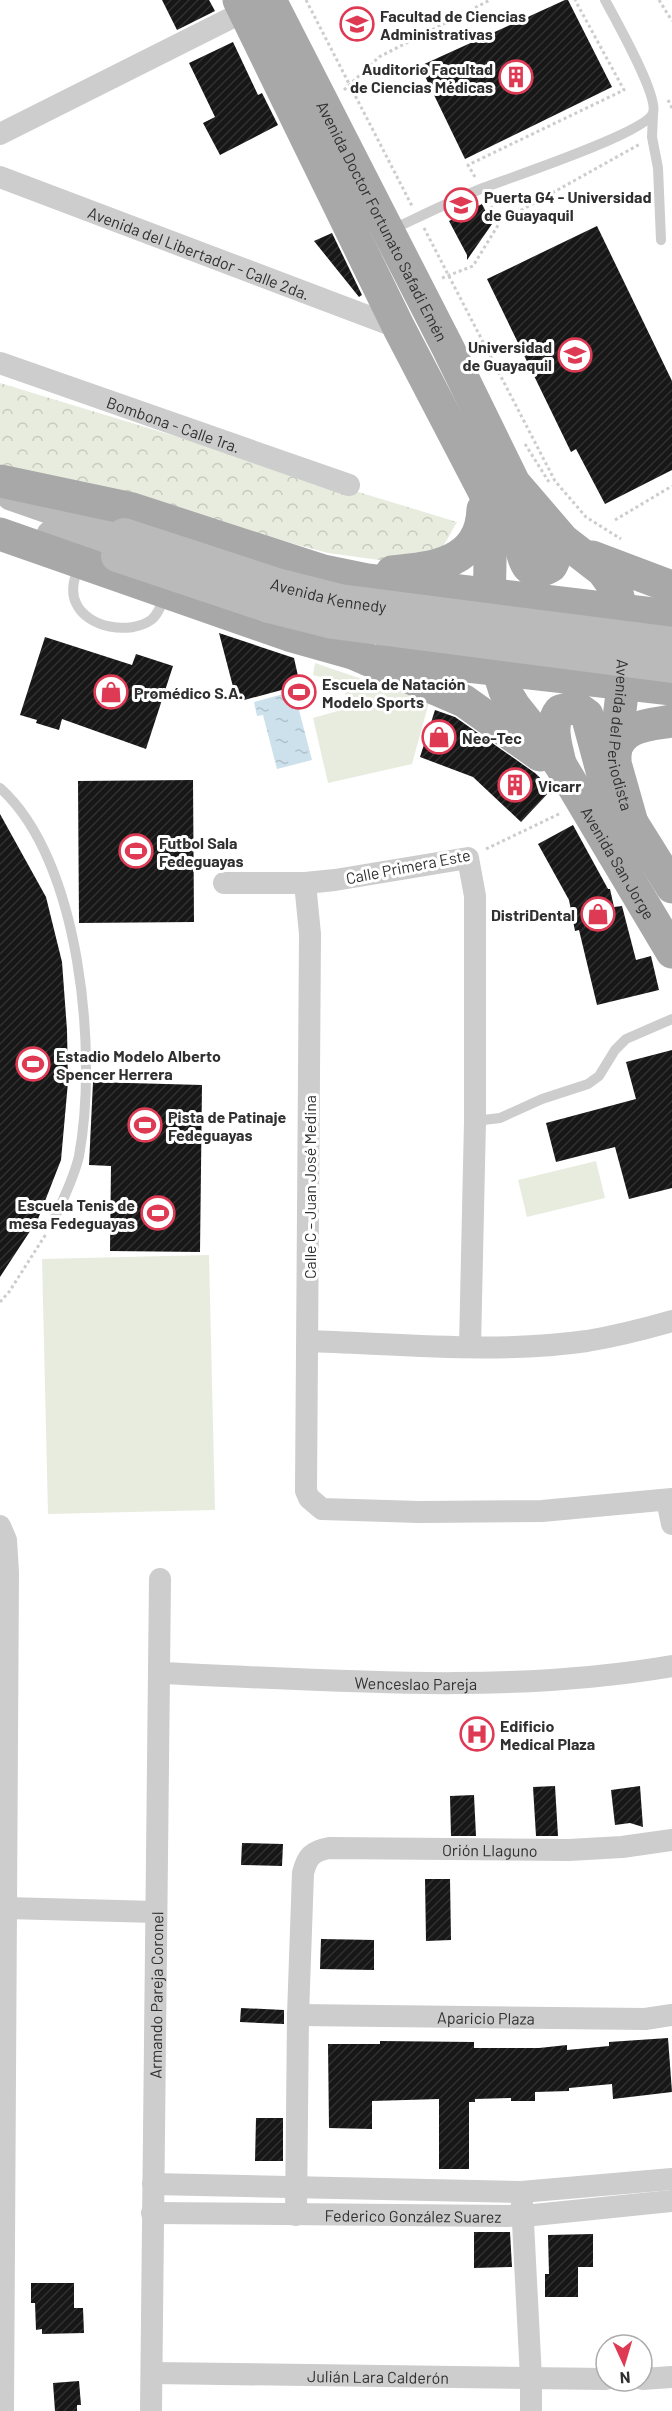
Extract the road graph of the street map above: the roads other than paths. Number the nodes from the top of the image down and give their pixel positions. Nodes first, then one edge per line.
1 (605, 0) edge
2 (251, 4) edge
3 (339, 108) dead end
4 (653, 114) junction
5 (0, 134) edge
6 (352, 159) junction
7 (0, 177) edge
8 (389, 231) junction
9 (661, 240) dead end
10 (399, 328) junction
11 (0, 363) edge
12 (0, 481) edge
13 (349, 485) dead end
14 (493, 486) junction
15 (0, 491) edge
16 (0, 520) edge
17 (0, 534) edge
18 (121, 545) junction
19 (578, 551) junction
20 (78, 562) junction
21 (323, 571) junction
22 (404, 586) junction
23 (672, 587) edge
24 (166, 592) junction
25 (490, 596) junction
26 (623, 610) junction
27 (672, 616) edge
28 (672, 636) edge
29 (672, 643) edge
30 (353, 653) junction
31 (393, 658) junction
32 (672, 667) edge
33 (498, 669) junction
34 (672, 675) edge
35 (623, 685) junction
36 (672, 689) edge
37 (672, 721) edge
38 (615, 752) junction
39 (563, 769) junction
40 (0, 788) edge
41 (632, 823) junction
42 (224, 883) dead end
43 (305, 883) junction
44 (672, 887) edge
45 (672, 952) edge
46 (672, 1019) edge
47 (475, 1121) junction
48 (52, 1224) road end
49 (672, 1321) edge
50 (308, 1341) junction
51 (470, 1346) junction
52 (669, 1499) edge
53 (672, 1524) edge
54 (0, 1526) edge
55 (4, 1572) edge
56 (160, 1579) dead end
57 (672, 1666) edge
58 (4, 1667) edge
59 (160, 1673) junction
60 (4, 1762) edge
61 (672, 1840) edge
62 (156, 1912) junction
63 (4, 1914) edge
64 (3, 1969) edge
65 (298, 2015) junction
66 (672, 2015) edge
67 (2, 2085) edge
68 (2, 2159) edge
69 (672, 2179) edge
70 (153, 2184) junction
71 (296, 2186) junction
72 (521, 2192) junction
73 (672, 2201) edge
74 (152, 2213) junction
75 (296, 2215) junction
76 (524, 2216) junction
77 (2, 2251) edge
78 (152, 2373) junction
79 (672, 2377) edge
80 (531, 2378) junction
81 (654, 2378) edge
82 (594, 2379) edge
83 (3, 2411) edge
84 (151, 2411) edge
85 (531, 2411) edge

1 - 4 lane
2 - 5 street
2 - 6 main road, Avenida Doctor Fortunato Safadi Emén
2 - 10 main road, Avenida Doctor Fortunato Safadi Emén
3 - 6 lane
4 - 8 lane
4 - 9 lane
6 - 8 main road, Avenida Doctor Fortunato Safadi Emén
7 - 10 street, Avenida del Libertador - Calle 2da.
8 - 14 main road, Avenida Doctor Fortunato Safadi Emén
10 - 14 main road, Avenida Doctor Fortunato Safadi Emén
11 - 13 street, Bombona - Calle 1ra.
12 - 21 main road
14 - 19 main road, Avenida Doctor Fortunato Safadi Emén
14 - 21 main road
14 - 25 main road, Avenida Doctor Fortunato Safadi Emén
15 - 18 main road, Avenida Kennedy
16 - 18 main road, Avenida Kennedy
17 - 20 main road
18 - 29 main road, Avenida Kennedy, bridge
18 - 32 main road, Avenida Kennedy, bridge
19 - 23 main road
19 - 26 main road, Avenida Doctor Fortunato Safadi Emén
20 - 24 main road
20 - 24 lane
21 - 22 main road
22 - 25 main road
22 - 31 main road
24 - 30 main road
25 - 26 main road
25 - 33 main road
26 - 27 main road
26 - 35 main road, Avenida del Periodista
28 - 34 main road
30 - 31 main road
30 - 39 main road
31 - 33 main road
33 - 35 main road
33 - 39 main road
35 - 36 main road
35 - 38 main road, Avenida del Periodista
37 - 38 main road
38 - 41 main road, Avenida del Periodista
39 - 41 main road, Avenida San Jorge
39 - 45 main road, Avenida San Jorge
40 - 48 lane
41 - 44 main road, Avenida San Jorge
42 - 43 street, Calle Primera Este
43 - 47 street, Calle Primera Este
43 - 50 street, Calle C - Juan José Medina
46 - 47 lane
47 - 51 street
49 - 51 street
50 - 51 street
50 - 52 street, Calle C - Juan José Medina
52 - 53 street
54 - 55 street
55 - 58 street
56 - 59 street, Armando Pareja Coronel
57 - 59 street, Wenceslao Pareja
58 - 60 street
59 - 62 street, Armando Pareja Coronel
60 - 63 street
61 - 65 street, Orión Llaguno
62 - 63 street
62 - 70 street, Armando Pareja Coronel
63 - 64 street
64 - 67 street
65 - 66 street, Aparicio Plaza
65 - 71 street
67 - 68 street
68 - 77 street
69 - 72 street, Federico González Suarez
70 - 71 street, Federico González Suarez
70 - 74 street, Armando Pareja Coronel
71 - 72 street, Federico González Suarez
71 - 75 street
72 - 76 street
73 - 76 street, Federico González Suarez
74 - 75 street, Federico González Suarez
74 - 78 street, Armando Pareja Coronel
75 - 76 street, Federico González Suarez
76 - 80 street
77 - 83 street
78 - 80 street, Julián Lara Calderón
78 - 84 street, Armando Pareja Coronel
79 - 81 street
80 - 82 street, Julián Lara Calderón
80 - 85 street

